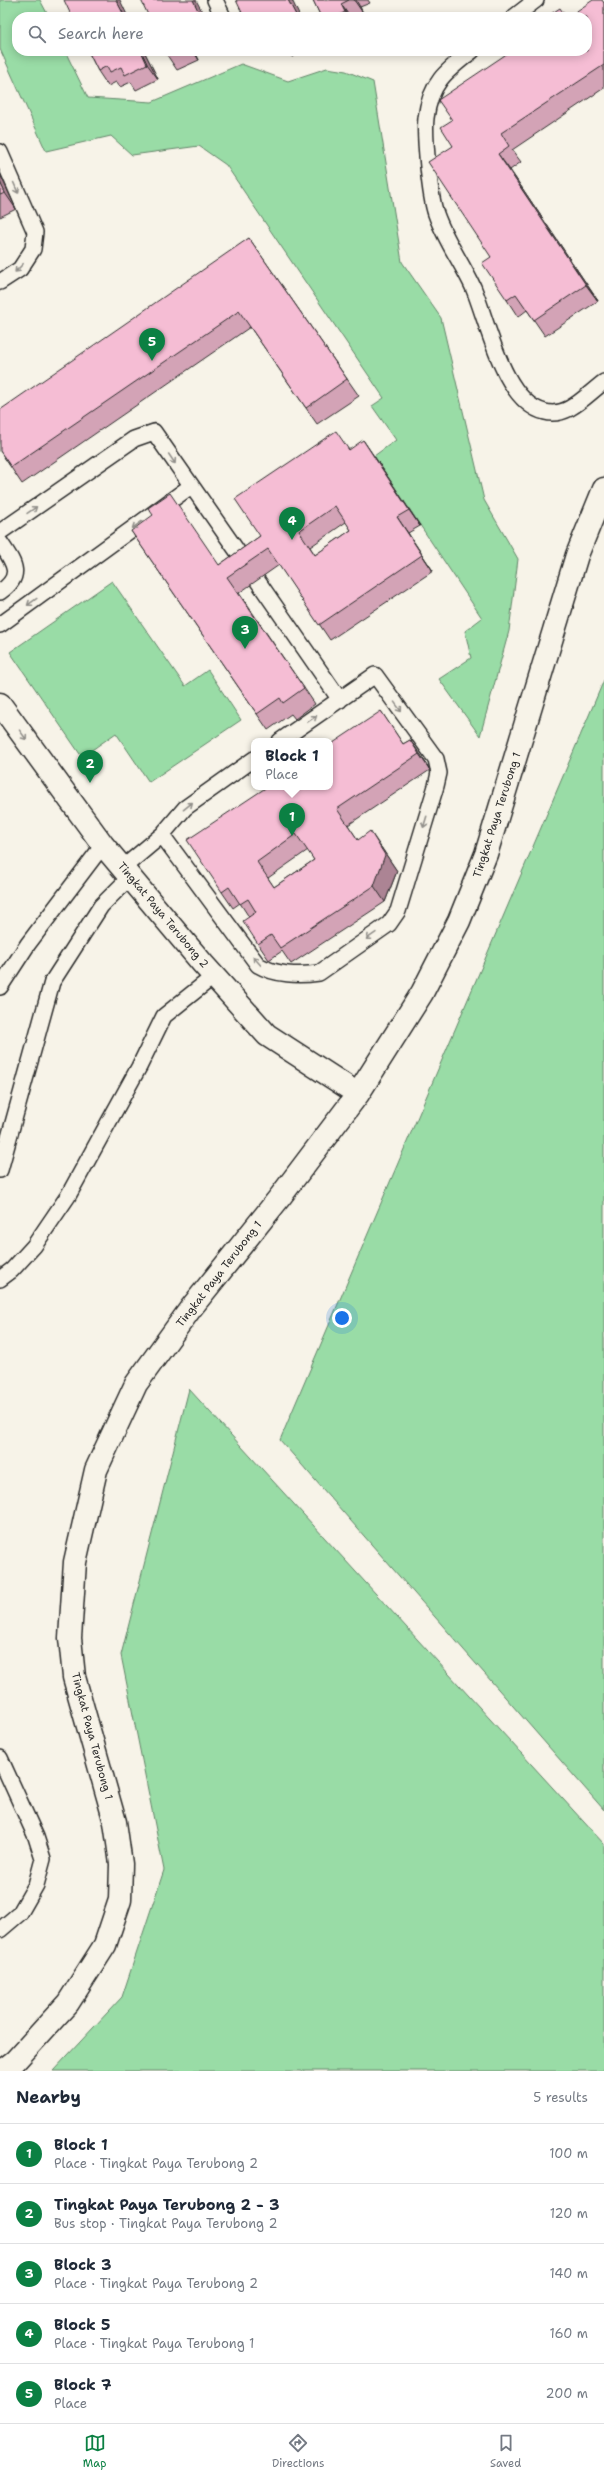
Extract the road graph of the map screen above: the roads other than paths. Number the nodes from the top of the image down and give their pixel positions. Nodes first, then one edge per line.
1 (216, 0) edge
2 (536, 0) edge
3 (221, 12) edge
4 (520, 12) edge
5 (466, 56) edge
6 (0, 152) edge
7 (0, 282) edge
8 (604, 382) edge
9 (191, 486) junction
10 (604, 489) edge
11 (0, 532) edge
12 (0, 542) edge
13 (0, 592) edge
14 (0, 625) edge
15 (340, 700) junction
16 (0, 704) edge
17 (284, 738) edge
18 (251, 761) edge
19 (162, 835) junction
20 (103, 845) junction
21 (127, 872) junction
22 (214, 976) junction
23 (0, 987) edge
24 (358, 1094) junction
25 (0, 1170) edge
26 (0, 1279) edge
27 (0, 1758) edge
28 (0, 1930) edge
29 (2, 2071) edge

1 - 3 lane
2 - 4 lane
5 - 8 lane
6 -> 7 lane
11 -> 9 lane
9 -> 14 lane
9 - 15 lane
10 - 24 street, Tingkat Paya Terubong 1
12 - 13 lane
17 -> 15 lane
15 -> 19 lane
16 -> 20 street, Tingkat Paya Terubong 2
19 -> 18 lane
19 - 21 lane
20 - 21 street, Tingkat Paya Terubong 2
20 - 23 lane
21 - 22 street, Tingkat Paya Terubong 2
21 - 25 lane
22 - 24 street, Tingkat Paya Terubong 2
22 - 26 lane
24 - 29 street, Tingkat Paya Terubong 1
27 - 28 lane

